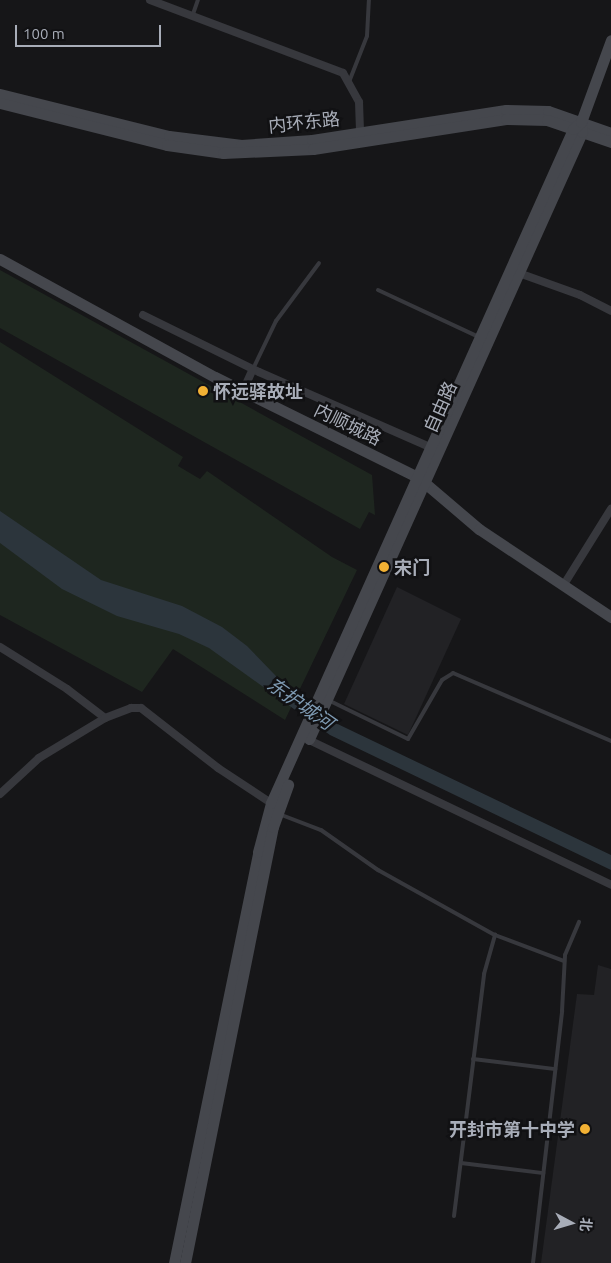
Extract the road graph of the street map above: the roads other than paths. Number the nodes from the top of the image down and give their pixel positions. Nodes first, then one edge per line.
1 (150, 0) edge
2 (198, 0) edge
3 (369, 0) edge
4 (192, 17) junction
5 (611, 40) edge
6 (349, 82) junction
7 (0, 94) edge
8 (0, 104) edge
9 (579, 127) junction
10 (360, 133) junction
11 (611, 133) edge
12 (611, 142) edge
13 (0, 259) edge
14 (319, 262) dead end
15 (515, 272) junction
16 (378, 290) dead end
17 (611, 311) edge
18 (143, 316) dead end
19 (481, 338) junction
20 (253, 369) junction
21 (243, 391) junction
22 (432, 448) junction
23 (422, 481) junction
24 (611, 509) edge
25 (563, 586) junction
26 (611, 616) edge
27 (0, 647) edge
28 (324, 703) junction
29 (105, 718) junction
30 (309, 734) junction
31 (611, 741) edge
32 (0, 794) edge
33 (271, 803) junction
34 (277, 814) junction
35 (611, 885) edge
36 (578, 922) dead end
37 (495, 935) junction
38 (564, 961) junction
39 (473, 1059) junction
40 (555, 1069) junction
41 (461, 1163) junction
42 (543, 1173) junction
43 (454, 1216) dead end
44 (174, 1263) edge
45 (185, 1263) edge
46 (533, 1263) edge

1 - 4 street
2 - 4 lane
3 - 6 lane
4 - 6 street
5 - 9 street, 自由路
6 - 10 street
7 - 10 street, 内环东路
8 - 9 street, 内环东路
9 - 10 street, 内环东路
9 - 11 street, 内环东路
9 - 12 street, 内环东路
9 - 15 street, 自由路
13 - 21 street, 内顺城路
14 - 20 lane
15 - 17 street
15 - 19 street, 自由路
15 - 23 street, 自由路
16 - 19 lane
18 - 20 street
19 - 22 street, 自由路
20 - 21 street
20 - 22 street
21 - 23 street, 内顺城路
22 - 23 street, 自由路
23 - 25 street, 内顺城路
23 - 28 street, 自由路
24 - 25 street
25 - 26 street, 内顺城路
27 - 29 street
28 - 30 street, 自由路
28 - 31 lane
29 - 32 street
29 - 33 street
30 - 33 street
30 - 34 street
30 - 35 street
33 - 44 street
34 - 37 lane
34 - 45 street
36 - 38 lane
37 - 38 lane
37 - 39 lane
38 - 40 lane
39 - 40 lane
39 - 41 lane
40 - 42 lane
41 - 42 lane
41 - 43 lane
42 - 46 lane

